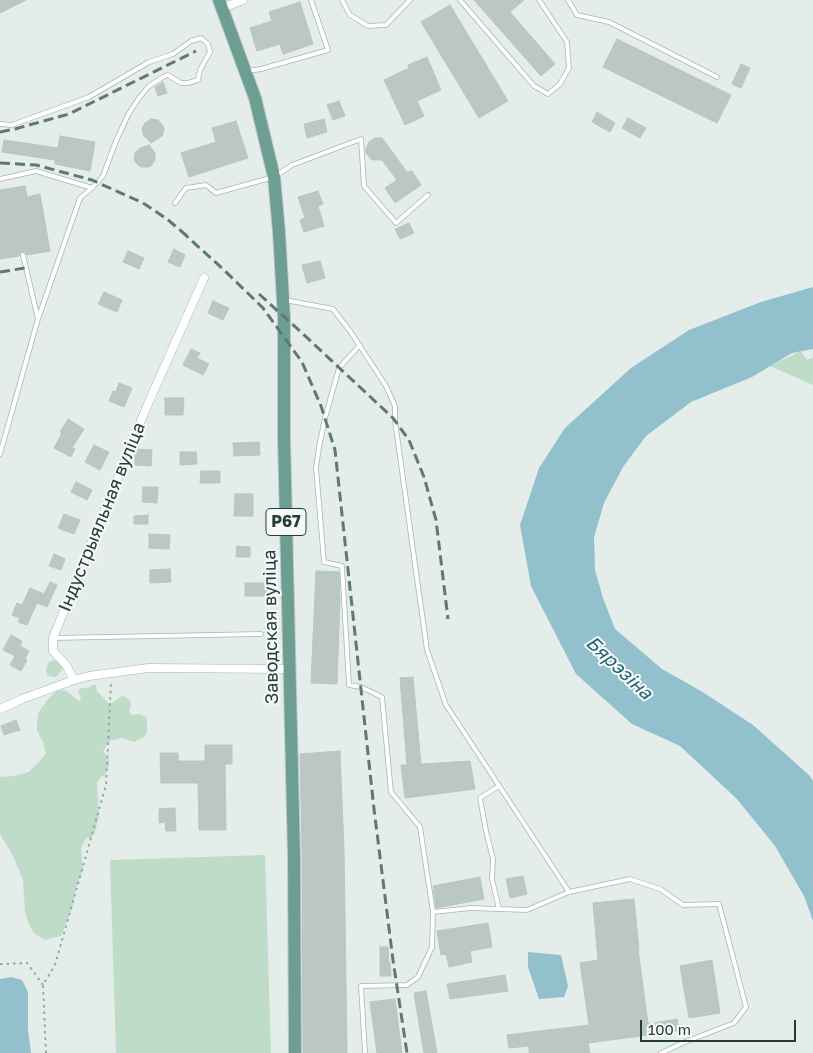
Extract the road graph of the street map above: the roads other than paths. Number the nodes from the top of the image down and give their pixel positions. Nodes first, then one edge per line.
1 (243, 0) edge
2 (312, 0) edge
3 (342, 0) edge
4 (410, 0) edge
5 (460, 0) edge
6 (539, 0) edge
7 (568, 0) edge
8 (220, 4) edge
9 (246, 72) junction
10 (717, 77) dead end
11 (0, 124) edge
12 (274, 177) junction
13 (0, 179) edge
14 (92, 188) junction
15 (428, 196) dead end
16 (175, 203) dead end
17 (23, 255) dead end
18 (204, 278) dead end
19 (283, 300) junction
20 (38, 319) junction
21 (360, 346) junction
22 (0, 454) edge
23 (261, 634) dead end
24 (53, 638) junction
25 (289, 669) junction
26 (74, 680) junction
27 (0, 709) edge
28 (499, 786) junction
29 (569, 892) junction
30 (499, 909) junction
31 (432, 912) junction
32 (295, 1053) edge
33 (365, 1053) edge
34 (661, 1053) edge

1 - 8 street
2 - 9 lane
3 - 4 lane
5 - 6 lane
7 - 10 lane
8 - 9 main road, Заводская вуліца / Р67
9 - 12 main road, Заводская вуліца / Р67
11 - 14 lane
12 - 15 lane
12 - 16 lane
12 - 19 main road, Заводская вуліца / Р67
13 - 14 lane
14 - 20 lane
17 - 20 lane
18 - 24 street, Індустрыяльная вуліца
19 - 21 lane
19 - 25 main road, Заводская вуліца / Р67
20 - 22 lane
21 - 28 lane
21 - 31 lane
23 - 24 lane
24 - 26 street
25 - 26 street
25 - 32 main road, Заводская вуліца / Р67
26 - 27 street
28 - 29 lane
28 - 30 lane
29 - 30 lane
29 - 34 lane
30 - 31 lane
31 - 33 lane

